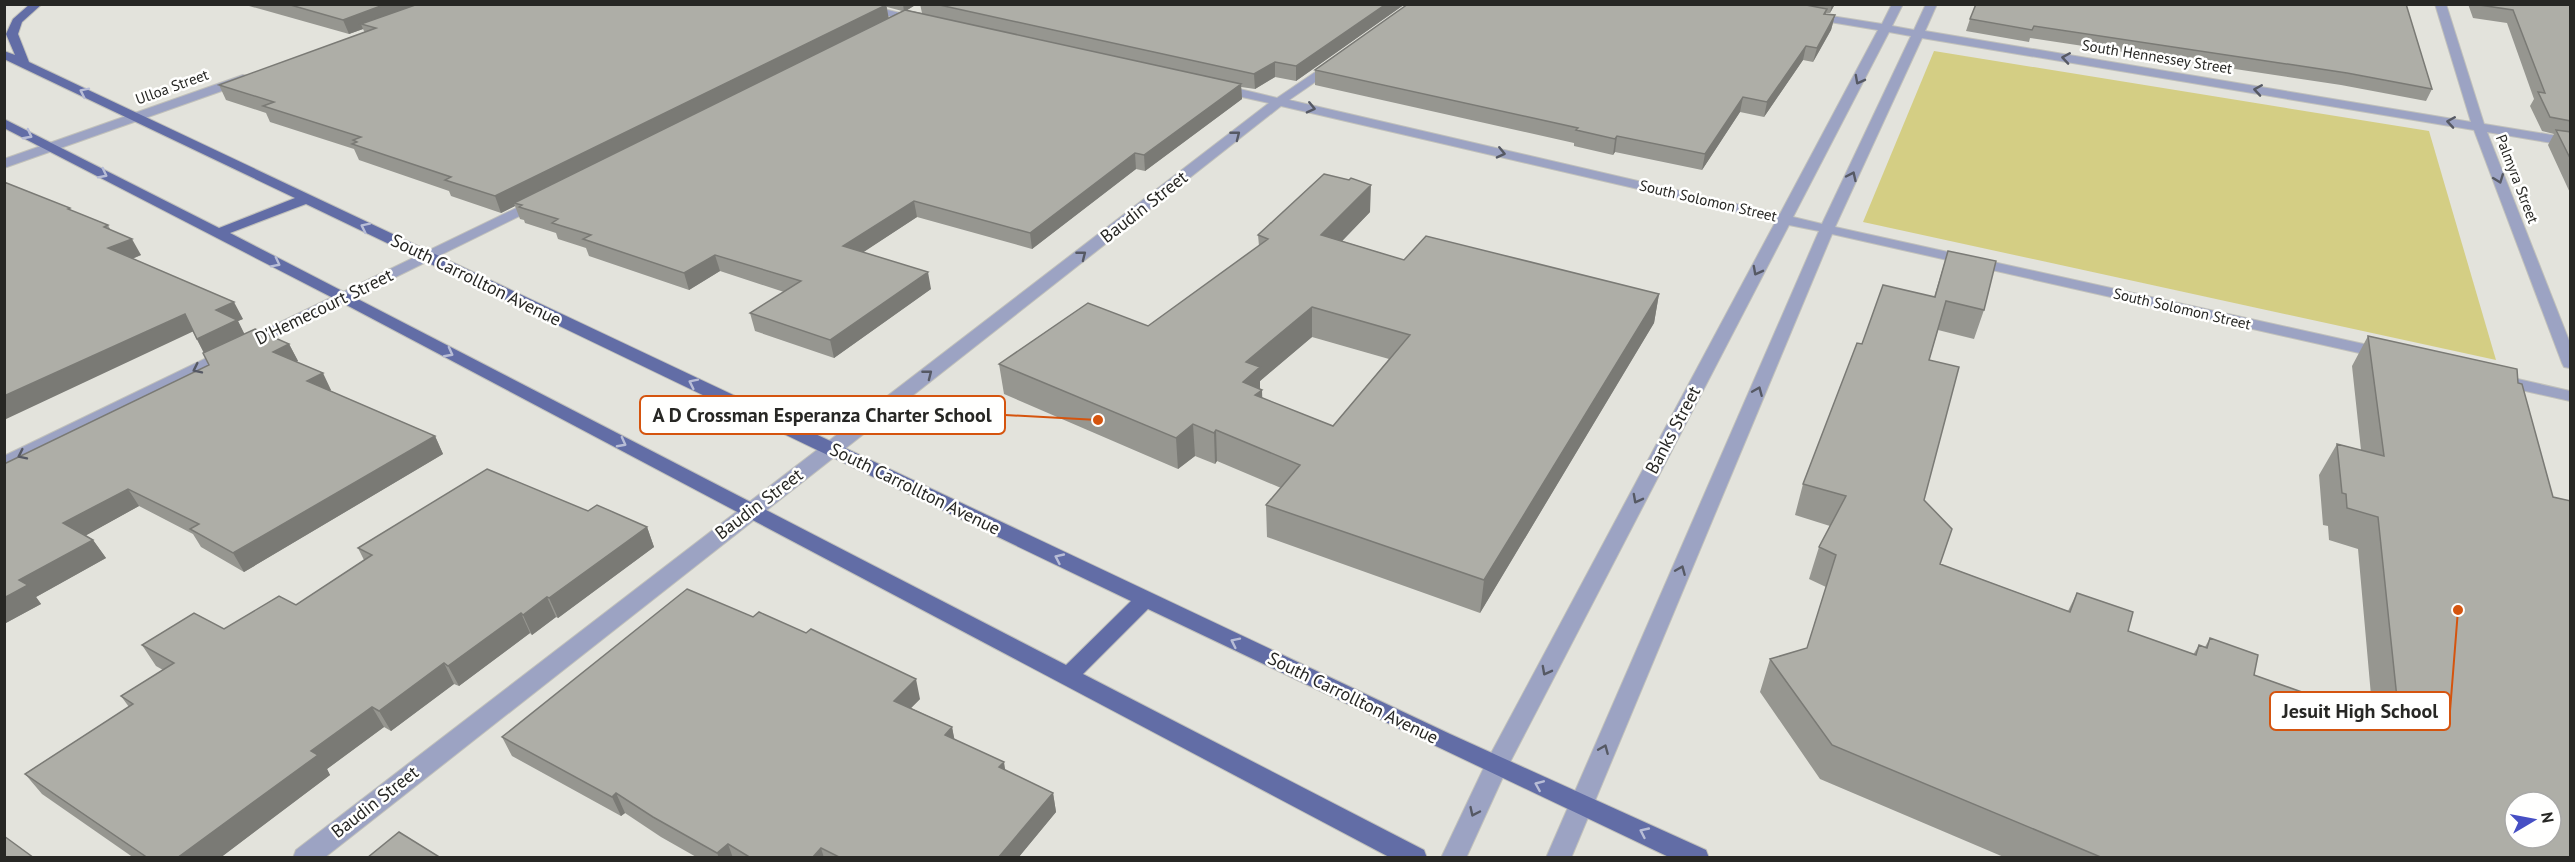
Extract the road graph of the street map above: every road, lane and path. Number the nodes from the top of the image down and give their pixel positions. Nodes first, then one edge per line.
1 (37, 4) edge
2 (846, 4) edge
3 (1898, 4) edge
4 (1932, 4) edge
5 (2440, 4) edge
6 (923, 9) dead end
7 (1795, 14) edge
8 (905, 18) junction
9 (929, 23) edge
10 (884, 28) edge
11 (1886, 28) junction
12 (1918, 34) junction
13 (4, 54) edge
14 (1344, 56) edge
15 (24, 63) junction
16 (256, 75) edge
17 (1210, 86) edge
18 (1280, 101) junction
19 (136, 117) junction
20 (4, 123) edge
21 (2479, 127) junction
22 (2571, 142) edge
23 (51, 147) junction
24 (4, 164) edge
25 (548, 197) edge
26 (306, 199) junction
27 (1785, 219) junction
28 (1827, 229) junction
29 (218, 233) junction
30 (428, 257) junction
31 (344, 297) junction
32 (2405, 359) edge
33 (2571, 363) edge
34 (2487, 377) edge
35 (2571, 396) edge
36 (832, 449) junction
37 (4, 464) edge
38 (749, 510) junction
39 (1146, 599) junction
40 (1068, 676) junction
41 (1496, 766) junction
42 (1582, 803) junction
43 (305, 858) edge
44 (1416, 858) edge
45 (1453, 858) edge
46 (1558, 858) edge
47 (1697, 858) edge

1 - 15 main road
2 - 8 street
3 - 11 street, Banks Street
4 - 12 street
5 - 21 street, Palmyra Street
6 - 8 street
7 - 11 street, South Hennessey Street
8 - 9 street
8 - 10 street
11 - 12 street, South Hennessey Street
11 -> 27 street, Banks Street
21 -> 12 street, South Hennessey Street
28 -> 12 street
13 - 15 main road, South Carrollton Avenue
14 - 18 street, Baudin Street
19 -> 15 main road, South Carrollton Avenue
16 - 19 street, Ulloa Street
17 - 18 street, South Solomon Street
18 -> 27 street, South Solomon Street
36 -> 18 street, Baudin Street
19 - 23 street, Ulloa Street
19 - 26 main road, South Carrollton Avenue
20 -> 23 main road
21 - 22 street, South Hennessey Street
21 -> 33 street, Palmyra Street
23 - 24 street, Ulloa Street
23 -> 29 main road
25 - 30 street, D'Hemecourt Street
26 - 29 main road
30 -> 26 main road, South Carrollton Avenue
27 - 28 street, South Solomon Street
27 -> 41 street, Banks Street
28 - 32 street, South Solomon Street
42 -> 28 street
29 -> 31 main road
30 - 31 street, D'Hemecourt Street
36 -> 30 main road, South Carrollton Avenue
31 -> 37 street, D'Hemecourt Street
31 -> 38 main road
34 - 35 street
36 - 38 street, Baudin Street
39 -> 36 main road, South Carrollton Avenue
38 - 40 main road
38 - 43 street, Baudin Street
39 - 40 main road
41 -> 39 main road, South Carrollton Avenue
40 - 44 main road
42 -> 41 main road, South Carrollton Avenue
41 -> 45 street, Banks Street
42 - 46 street
47 -> 42 main road, South Carrollton Avenue

